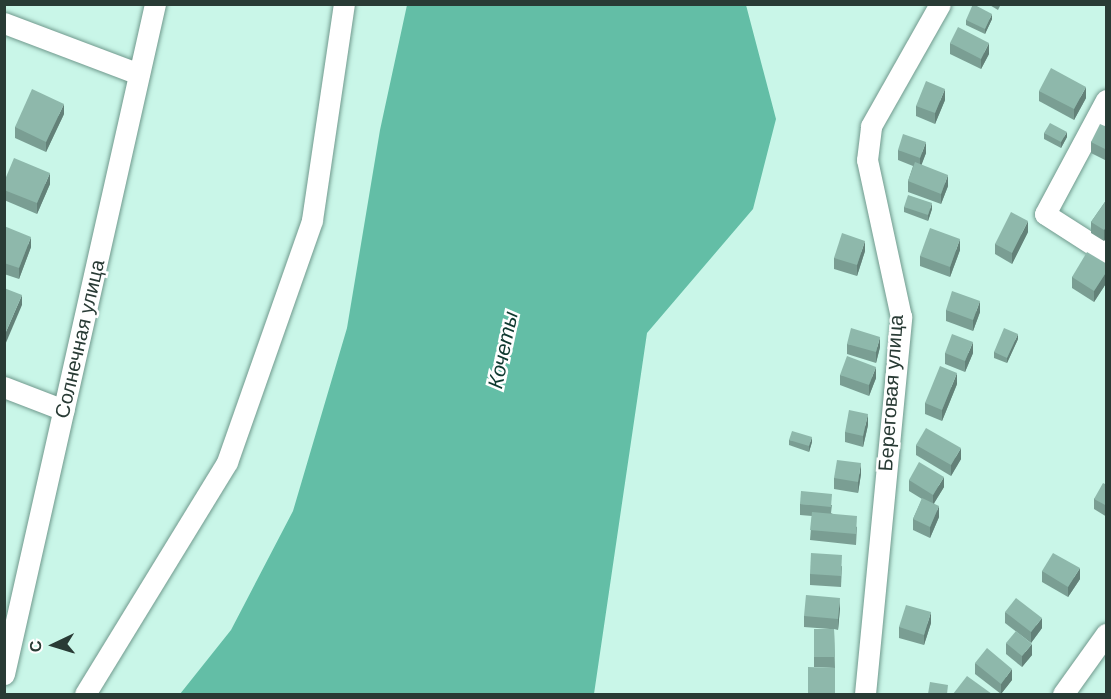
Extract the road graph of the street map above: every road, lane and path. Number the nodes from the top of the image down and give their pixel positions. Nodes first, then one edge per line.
1 (344, 4) edge
2 (940, 4) edge
3 (159, 8) edge
4 (4, 23) edge
5 (139, 74) junction
6 (1107, 100) edge
7 (1107, 253) edge
8 (4, 387) edge
9 (64, 410) junction
10 (1107, 634) edge
11 (4, 674) edge
12 (85, 694) edge
13 (865, 694) edge
14 (1063, 694) edge

1 - 12 street
2 - 13 street, Береговая улица
3 - 5 street, Солнечная улица
4 - 5 street
5 - 9 street, Солнечная улица
6 - 7 street
8 - 9 street
9 - 11 street, Солнечная улица
10 - 14 street

